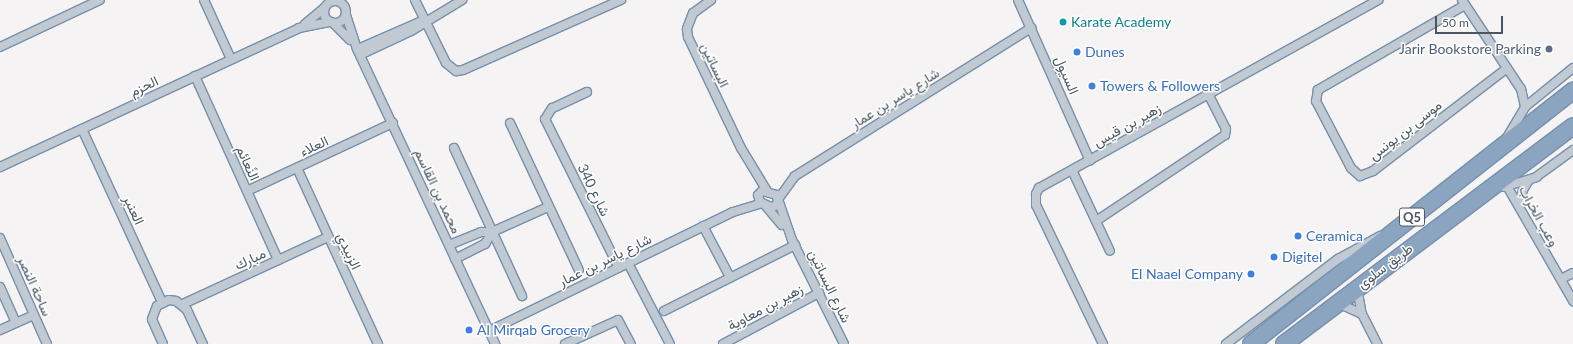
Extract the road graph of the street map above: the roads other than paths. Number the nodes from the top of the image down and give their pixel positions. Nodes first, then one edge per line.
1 (204, 0) edge
2 (415, 0) edge
3 (462, 0) edge
4 (621, 0) edge
5 (711, 0) edge
6 (1018, 0) edge
7 (1378, 0) edge
8 (94, 1) edge
9 (341, 2) edge
10 (1464, 3) edge
11 (326, 4) edge
12 (346, 15) junction
13 (424, 21) junction
14 (332, 22) junction
15 (299, 28) junction
16 (1031, 28) junction
17 (0, 47) edge
18 (358, 51) junction
19 (231, 59) junction
20 (1507, 68) junction
21 (1573, 68) edge
22 (195, 76) junction
23 (1521, 89) junction
24 (1573, 91) edge
25 (587, 92) dead end
26 (1209, 95) junction
27 (1538, 96) junction
28 (1524, 107) junction
29 (392, 123) junction
30 (510, 123) dead end
31 (1573, 126) edge
32 (82, 129) junction
33 (1504, 142) junction
34 (454, 148) dead end
35 (741, 148) junction
36 (1573, 150) edge
37 (1090, 161) junction
38 (0, 168) edge
39 (296, 168) junction
40 (1072, 170) junction
41 (1529, 180) junction
42 (1508, 186) junction
43 (1488, 190) junction
44 (247, 191) junction
45 (767, 191) junction
46 (761, 199) junction
47 (779, 200) junction
48 (1519, 206) junction
49 (548, 207) junction
50 (1096, 221) junction
51 (703, 226) junction
52 (492, 232) junction
53 (1393, 232) junction
54 (328, 237) junction
55 (0, 238) edge
56 (794, 242) junction
57 (449, 245) junction
58 (1110, 251) dead end
59 (455, 258) junction
60 (278, 260) junction
61 (628, 264) junction
62 (619, 268) junction
63 (579, 270) dead end
64 (1573, 273) edge
65 (730, 277) junction
66 (1561, 279) junction
67 (0, 287) edge
68 (1357, 287) junction
69 (819, 293) junction
70 (522, 296) dead end
71 (1573, 301) edge
72 (162, 302) junction
73 (1338, 302) junction
74 (183, 304) junction
75 (664, 311) dead end
76 (1362, 314) junction
77 (33, 315) junction
78 (16, 323) junction
79 (0, 330) edge
80 (489, 331) junction
81 (1102, 343) edge
82 (47, 344) edge
83 (163, 344) edge
84 (203, 344) edge
85 (378, 344) edge
86 (495, 344) edge
87 (566, 344) edge
88 (631, 344) edge
89 (670, 344) edge
90 (723, 344) edge
91 (844, 344) edge
92 (1226, 344) edge
93 (1251, 344) edge
94 (1284, 344) edge
95 (1377, 344) edge

1 - 19 street
2 - 13 street
3 - 13 street
4 - 13 street
5 - 35 street, البساتين
6 - 16 street, السيول
7 - 26 street, زهير بن قيس
8 - 17 street
9 - 11 street
9 - 12 street
10 - 20 street
10 - 20 street, موسى بن يونس
11 - 14 street
11 - 15 street, الحزم
12 - 14 street
12 - 18 street, محمد بن القاسم
13 - 18 street
14 - 15 street, الحزم
14 - 18 street, محمد بن القاسم
15 - 19 street, الحزم
16 - 37 street, السيول
16 - 47 street, شارع ياسر بن عمار
18 - 29 street, محمد بن القاسم
19 - 22 street, الحزم
20 - 23 street
21 - 27 street, طريق سلوى
22 - 32 street, الحزم
22 - 44 street, النًعائم
23 - 27 street
23 - 28 street
24 - 33 highway, طريق سلوى / Q5
25 - 62 street, شارع 340
26 - 37 street, زهير بن قيس
26 - 50 street
27 - 28 street, طريق سلوى
28 - 33 street, طريق سلوى
29 - 39 street, العلاء
29 - 57 street, محمد بن القاسم
30 - 49 street
31 - 43 highway, طريق سلوى / Q5
32 - 38 street, الحزم
32 - 72 street, العنبر
33 - 53 highway, طريق سلوى / Q5
34 - 52 street
35 - 45 street, البساتين
35 - 46 street, البساتين
36 - 41 street, طريق سلوى
37 - 40 street, زهير بن قيس
39 - 44 street, العلاء
39 - 54 street, الزبيدي
40 - 50 street
40 - 81 street, زهير بن قيس
41 - 42 street, طريق سلوى
41 - 48 street
42 - 43 street, طريق سلوى
42 - 48 street, وعب الخراب
43 - 68 highway, طريق سلوى / Q5
44 - 60 street, النًعائم
45 - 46 street
45 - 47 street
46 - 47 street
46 - 51 street, شارع ياسر بن عمار
46 - 56 street, شارع البساتين
47 - 56 street, شارع البساتين
48 - 66 street, وعب الخراب
49 - 52 street
49 - 63 street
50 - 58 street
51 - 61 street, شارع ياسر بن عمار
51 - 65 street
52 - 57 street
52 - 59 street
52 - 70 street
53 - 92 street, طريق سلوى
53 - 93 highway, طريق سلوى / Q5
54 - 60 street, مبارك
54 - 85 street, الزبيدي
55 - 77 street, ساحة النصر
56 - 65 street
56 - 69 street, شارع البساتين
57 - 59 street, محمد بن القاسم
59 - 80 street, محمد بن القاسم
60 - 74 street, مبارك
61 - 62 street, شارع ياسر بن عمار
61 - 89 street
62 - 80 street, شارع ياسر بن عمار
64 - 66 street
65 - 75 street
66 - 71 street, وعب الخراب
67 - 78 street
68 - 73 highway, طريق سلوى / Q5
68 - 76 street
69 - 90 street, زهير بن معاوية
69 - 91 street, شارع البساتين
72 - 74 street
72 - 83 street
73 - 76 street
73 - 94 highway, طريق سلوى / Q5
74 - 84 street
76 - 95 street
77 - 78 street
77 - 82 street, ساحة النصر
78 - 79 street
80 - 86 street, محمد بن القاسم
87 - 88 street

